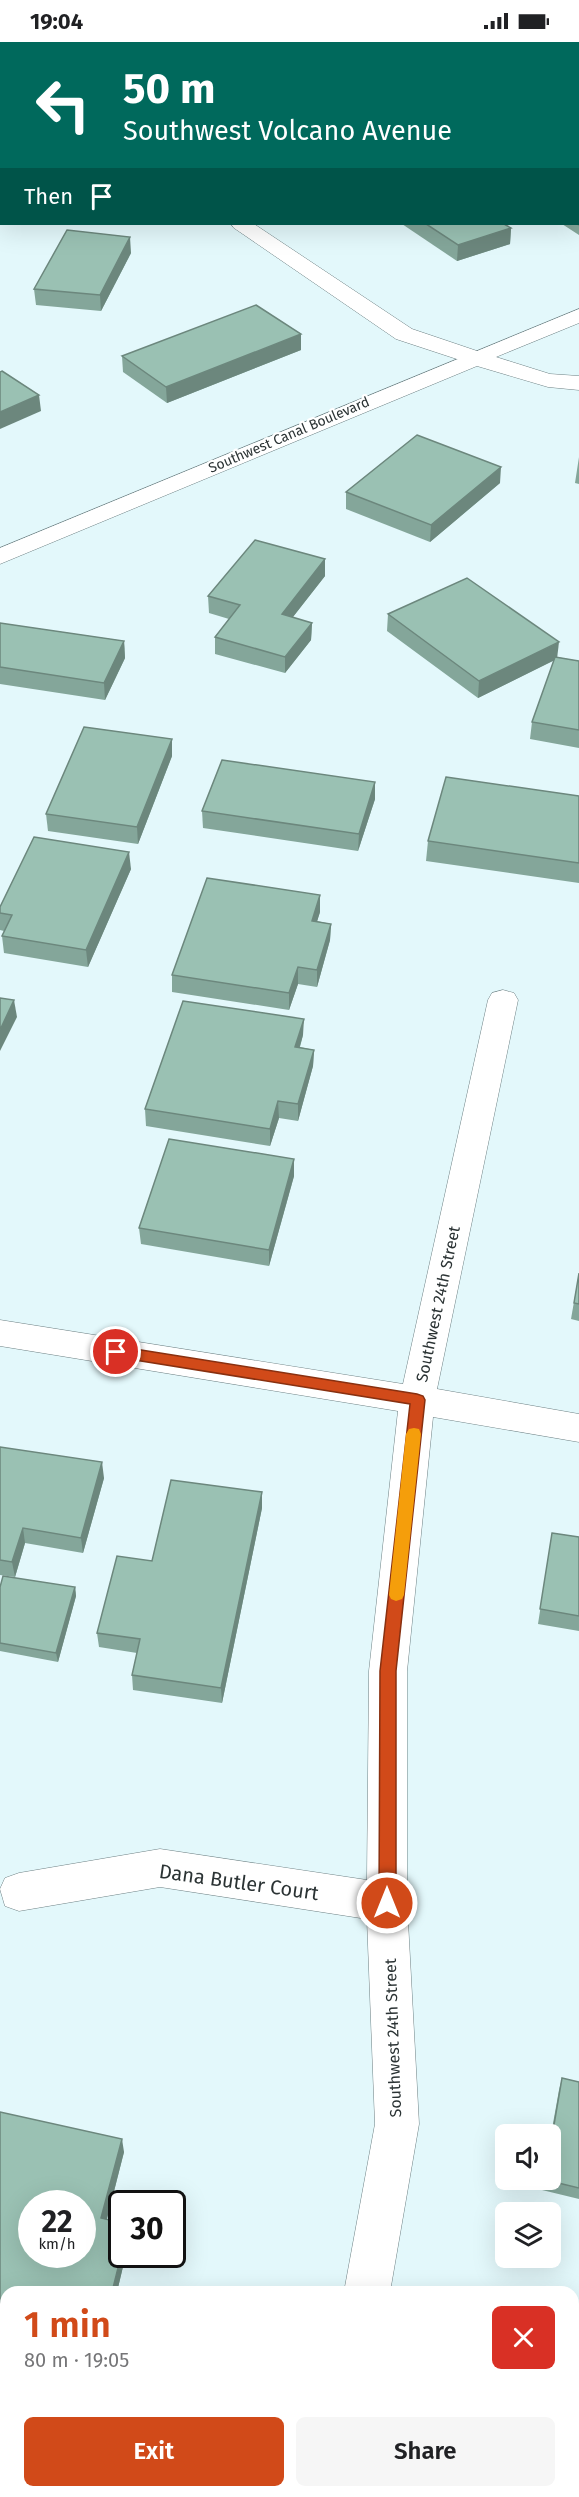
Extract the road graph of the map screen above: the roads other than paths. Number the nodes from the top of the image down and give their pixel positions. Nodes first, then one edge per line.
1 (242, 225) edge
2 (579, 315) edge
3 (475, 358) junction
4 (579, 383) edge
5 (0, 556) edge
6 (503, 1000) dead end
7 (0, 1333) edge
8 (417, 1400) junction
9 (579, 1428) edge
10 (19, 1892) dead end
11 (387, 1903) junction
12 (368, 2286) edge

1 - 3 street
2 - 3 street, Southwest Canal Boulevard
3 - 4 street
3 - 5 street, Southwest Canal Boulevard
6 - 8 street, Southwest 24th Street
7 - 8 street
8 - 9 street
8 - 11 street, Southwest 24th Street
10 - 11 street, Dana Butler Court
11 - 12 street, Southwest 24th Street

